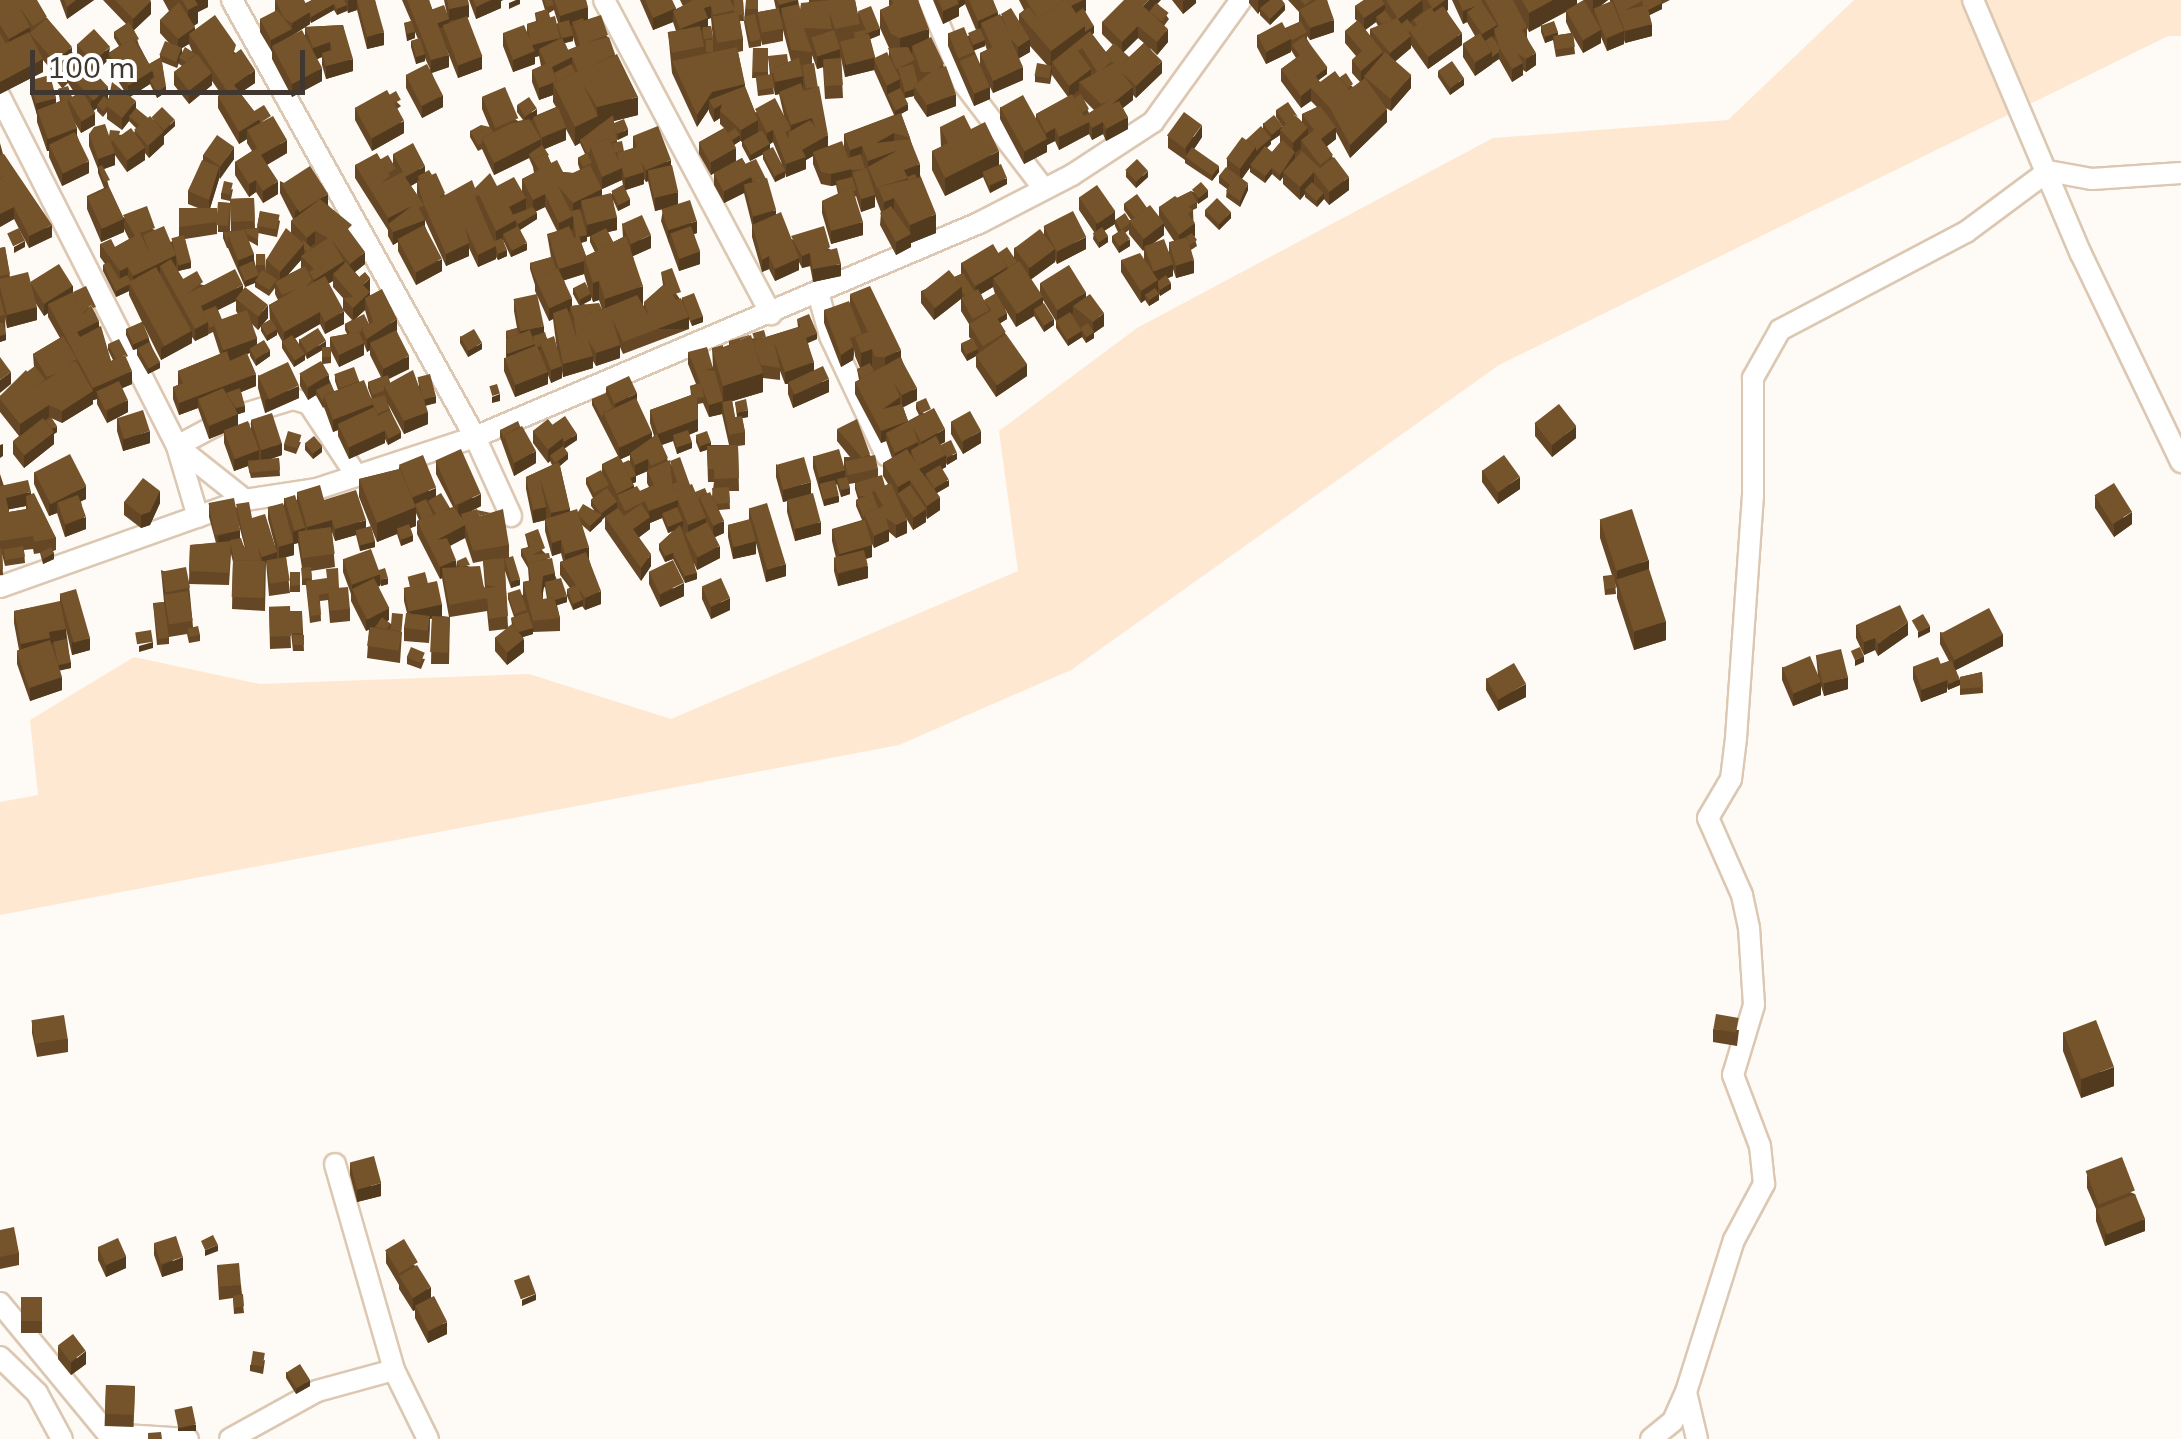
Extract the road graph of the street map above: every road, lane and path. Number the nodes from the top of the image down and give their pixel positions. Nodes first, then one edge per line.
1 (232, 0) edge
2 (604, 0) edge
3 (929, 0) edge
4 (1973, 0) edge
5 (1237, 2) edge
6 (2, 104) edge
7 (2048, 171) junction
8 (2181, 173) edge
9 (1044, 189) junction
10 (820, 296) junction
11 (771, 314) junction
12 (475, 438) junction
13 (177, 446) junction
14 (886, 454) dead end
15 (2181, 462) edge
16 (356, 475) junction
17 (245, 500) junction
18 (511, 516) dead end
19 (198, 517) junction
20 (0, 586) edge
21 (334, 1164) dead end
22 (0, 1303) edge
23 (0, 1357) edge
24 (394, 1370) junction
25 (1686, 1392) junction
26 (62, 1439) edge
27 (188, 1439) edge
28 (230, 1439) edge
29 (428, 1439) edge
30 (1651, 1439) edge
31 (1696, 1439) edge

1 - 12 street
2 - 11 street
3 - 9 street
4 - 7 street
5 - 9 street
6 - 13 street
7 - 8 street
7 - 15 street
7 - 25 street
9 - 10 street
10 - 11 street
10 - 14 street
11 - 12 street
12 - 16 street
12 - 18 street
13 - 16 street
13 - 17 street
13 - 19 street
16 - 17 street
17 - 19 street
19 - 20 street
21 - 24 street
22 - 27 street
23 - 26 street
24 - 28 street
24 - 29 street
25 - 30 street
25 - 31 street

